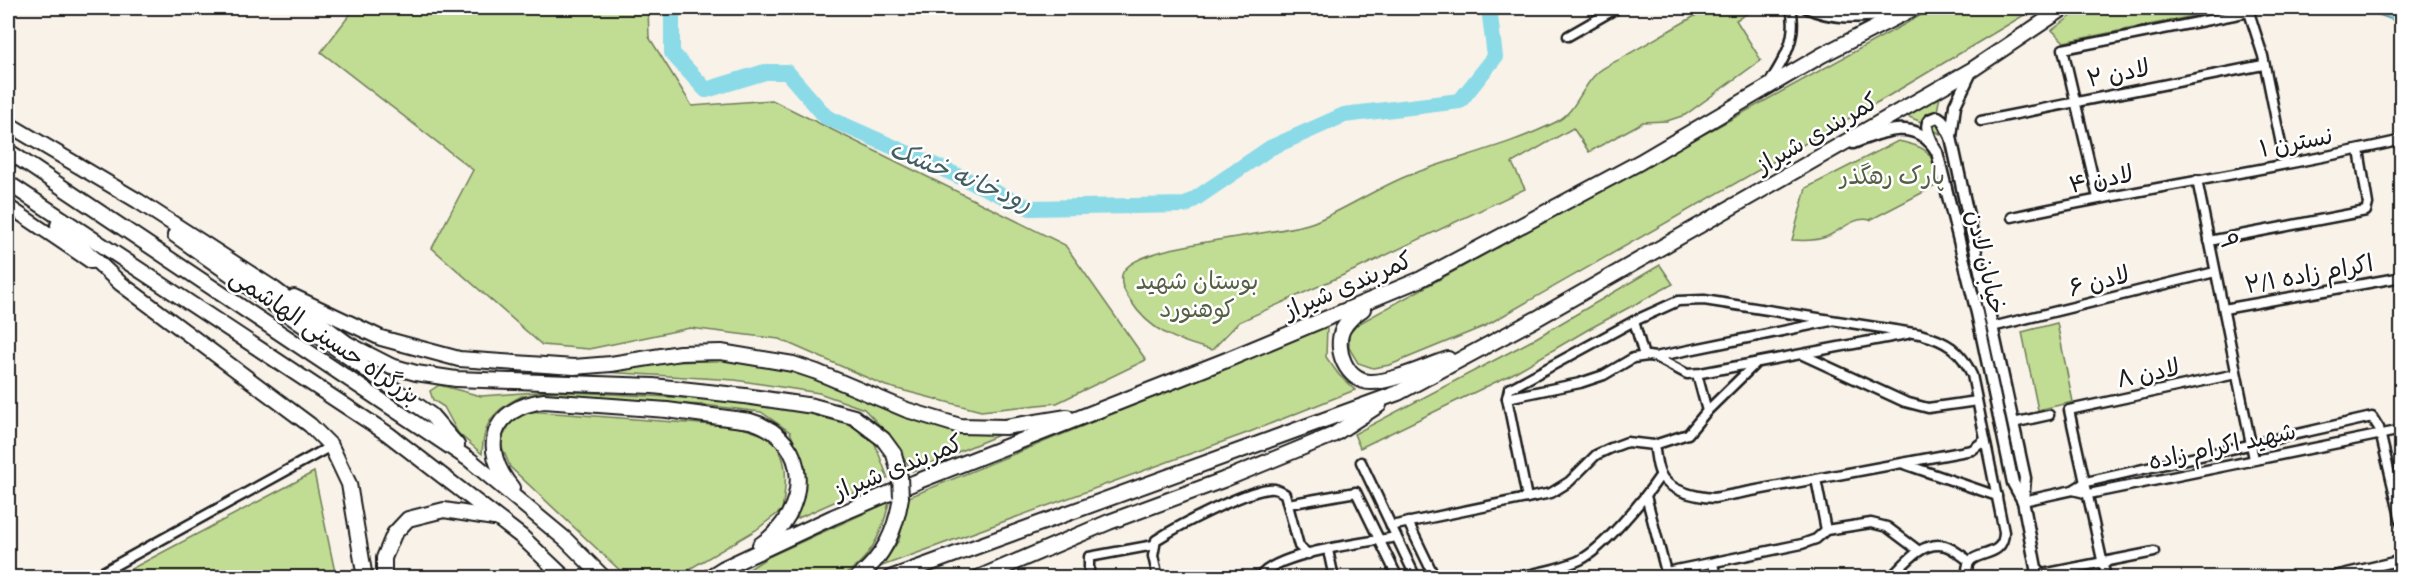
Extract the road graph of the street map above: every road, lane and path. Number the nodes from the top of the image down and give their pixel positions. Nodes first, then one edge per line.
1 (1617, 8) edge
2 (1791, 8) edge
3 (1806, 8) edge
4 (1914, 8) edge
5 (2064, 8) edge
6 (1899, 14) junction
7 (1568, 36) dead end
8 (2263, 65) junction
9 (1973, 69) junction
10 (1768, 85) junction
11 (2074, 102) junction
12 (1981, 121) dead end
13 (8, 124) edge
14 (1951, 137) junction
15 (2402, 140) edge
16 (1933, 144) junction
17 (8, 150) edge
18 (2359, 150) junction
19 (1827, 153) junction
20 (2285, 165) junction
21 (2197, 180) junction
22 (8, 183) edge
23 (109, 183) junction
24 (2098, 198) junction
25 (31, 199) junction
26 (8, 206) edge
27 (2012, 218) dead end
28 (2209, 241) junction
29 (2215, 272) junction
30 (2402, 277) edge
31 (120, 283) junction
32 (274, 289) junction
33 (1377, 299) junction
34 (2224, 309) junction
35 (1837, 320) junction
36 (1634, 321) junction
37 (1992, 327) junction
38 (1914, 333) junction
39 (1491, 344) junction
40 (1803, 355) junction
41 (1644, 357) junction
42 (1655, 357) junction
43 (1754, 364) junction
44 (1697, 374) junction
45 (2236, 374) junction
46 (1398, 393) junction
47 (1507, 398) junction
48 (1977, 401) junction
49 (1707, 411) junction
50 (1093, 412) junction
51 (2049, 415) dead end
52 (2013, 423) junction
53 (2402, 429) edge
54 (2380, 434) junction
55 (1985, 440) junction
56 (1654, 445) junction
57 (2251, 445) junction
58 (331, 446) junction
59 (2254, 459) junction
60 (470, 460) junction
61 (1361, 462) dead end
62 (1900, 464) junction
63 (1660, 476) junction
64 (1816, 479) junction
65 (2086, 482) junction
66 (2073, 490) junction
67 (2089, 494) junction
68 (1647, 496) junction
69 (1997, 496) junction
70 (1527, 498) junction
71 (2023, 501) junction
72 (524, 504) junction
73 (1288, 504) junction
74 (496, 518) junction
75 (1408, 522) junction
76 (2402, 525) edge
77 (1391, 526) junction
78 (1826, 530) junction
79 (1396, 537) junction
80 (1379, 540) junction
81 (1154, 545) junction
82 (1328, 550) junction
83 (1919, 551) junction
84 (2154, 552) dead end
85 (1308, 554) junction
86 (2402, 560) edge
87 (1970, 561) junction
88 (2103, 562) junction
89 (1713, 563) junction
90 (724, 568) junction
91 (1664, 575) edge
92 (2038, 576) edge
93 (92, 578) edge
94 (365, 578) edge
95 (384, 578) edge
96 (565, 578) edge
97 (604, 578) edge
98 (708, 578) edge
99 (857, 578) edge
100 (890, 578) edge
101 (978, 578) edge
102 (1089, 578) edge
103 (1158, 578) edge
104 (1259, 578) edge
105 (1334, 578) edge
106 (1398, 578) edge
107 (1416, 578) edge
108 (1436, 578) edge
109 (1517, 578) edge
110 (1716, 578) edge
111 (1890, 578) edge
112 (1968, 578) edge
113 (2106, 578) edge
114 (2326, 578) edge

1 - 7 street
2 - 10 street
3 - 6 street
4 - 6 highway, کمربندی شیراز
5 - 9 highway, کمربندی شیراز
6 - 10 highway, کمربندی شیراز
8 - 11 street, ۲ لادن
8 - 11 street
8 - 20 street
9 - 14 street, خیابان لادن
9 - 19 highway, کمربندی شیراز
10 - 33 highway, کمربندی شیراز
11 - 12 street, ۲ لادن
11 - 24 street
13 - 23 highway
14 - 16 street, خیابان لادن
14 - 37 street, خیابان لادن
15 - 18 street, نسترن ۱
16 - 19 street
16 - 71 street, خیابان لادن
17 - 60 highway, بزرگراه حسینی الهاشمی
18 - 20 street, نسترن ۱
18 - 28 street
19 - 39 highway, کمربندی شیراز
20 - 21 street, نسترن ۱
21 - 24 street, ۴ لادن
21 - 28 street, ۹
22 - 25 highway, بزرگراه حسینی الهاشمی
23 - 32 highway
23 - 60 highway
24 - 27 street, ۴ لادن
25 - 31 highway
25 - 74 highway, بزرگراه حسینی الهاشمی
26 - 31 main road
28 - 29 street, ۹
29 - 34 street, ۹
29 - 37 street, ۶ لادن
30 - 34 street, ۲/۱ اکرام زاده
31 - 58 highway
32 - 50 highway
32 - 99 highway, bridge
33 - 39 highway
33 - 50 highway, کمربندی شیراز
34 - 45 street, ۹
35 - 36 street
35 - 38 street
35 - 42 street
36 - 41 street
36 - 47 street
37 - 52 street, خیابان لادن
38 - 40 street
38 - 48 street
39 - 46 highway, کمربندی شیراز
40 - 43 street
40 - 48 street
41 - 42 street
41 - 47 street
42 - 44 street
43 - 44 street
43 - 49 street
44 - 49 street
45 - 57 street, ۹
45 - 65 street, ۸ لادن
46 - 100 highway, کمربندی شیراز
46 - 101 highway
47 - 70 street
48 - 55 street
49 - 56 street
50 - 90 highway, کمربندی شیراز
51 - 52 street
52 - 71 street, خیابان لادن
53 - 54 street, شهید اکرام زاده
54 - 57 street, شهید اکرام زاده
54 - 59 street, شهید اکرام زاده
54 - 76 street
55 - 62 street
55 - 69 street
56 - 63 street
56 - 70 street
57 - 59 street, ۹
57 - 65 street, شهید اکرام زاده
58 - 93 street
58 - 94 highway
59 - 67 street, شهید اکرام زاده
60 - 72 highway, بزرگراه حسینی الهاشمی
61 - 77 street
62 - 64 street
62 - 69 street
63 - 64 street
63 - 68 street
64 - 78 street
65 - 66 street, شهید اکرام زاده
65 - 67 street
66 - 67 street, شهید اکرام زاده
66 - 71 street, شهید اکرام زاده
67 - 88 street
68 - 91 street
68 - 109 street
69 - 87 street
70 - 75 street
71 - 92 street, خیابان لادن
72 - 90 highway
72 - 97 highway, بزرگراه حسینی الهاشمی
73 - 80 street
73 - 81 street
73 - 85 street
74 - 95 highway
74 - 96 highway, بزرگراه حسینی الهاشمی
75 - 77 street
75 - 108 street
77 - 79 street
78 - 83 street
78 - 89 street
79 - 80 street
79 - 107 street
80 - 82 street
80 - 106 street
81 - 102 street
81 - 103 street
82 - 85 street
82 - 105 street
83 - 87 street
83 - 111 street
84 - 88 street
85 - 104 street
86 - 114 street
87 - 112 street
88 - 92 street
88 - 113 street
89 - 91 street
89 - 110 street
90 - 98 highway, کمربندی شیراز

